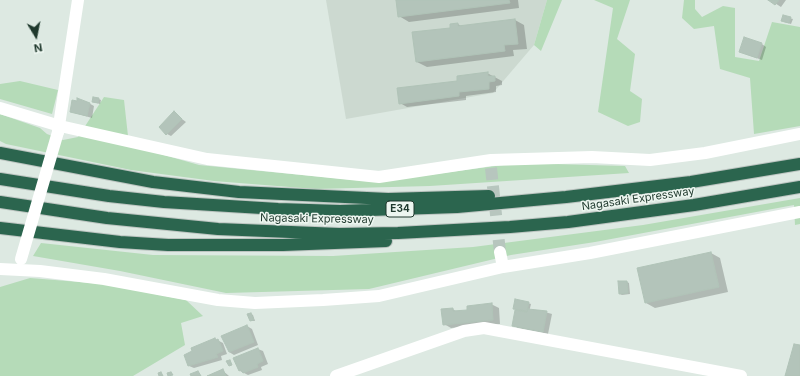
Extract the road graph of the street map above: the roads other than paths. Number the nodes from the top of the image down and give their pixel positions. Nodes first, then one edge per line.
1 (78, 0) edge
2 (0, 108) edge
3 (59, 129) junction
4 (800, 134) edge
5 (0, 153) edge
6 (800, 164) edge
7 (0, 179) edge
8 (800, 187) edge
9 (627, 191) junction
10 (0, 202) edge
11 (800, 212) edge
12 (568, 222) junction
13 (0, 228) edge
14 (500, 252) tunnel mouth
15 (18, 264) junction
16 (503, 267) junction
17 (0, 270) edge
18 (0, 278) edge
19 (336, 376) edge
20 (741, 376) edge

1 - 3 street
2 - 3 street
3 - 4 street
3 - 15 street, bridge
5 - 9 highway
6 - 9 highway, Nagasaki Expressway / E34
7 - 9 highway, Nagasaki Expressway / E34
8 - 12 highway, Nagasaki Expressway / E34
10 - 12 highway, Nagasaki Expressway / E34
11 - 16 street
12 - 13 highway
14 - 16 street
15 - 16 street
15 - 17 street
15 - 18 street
19 - 20 street

